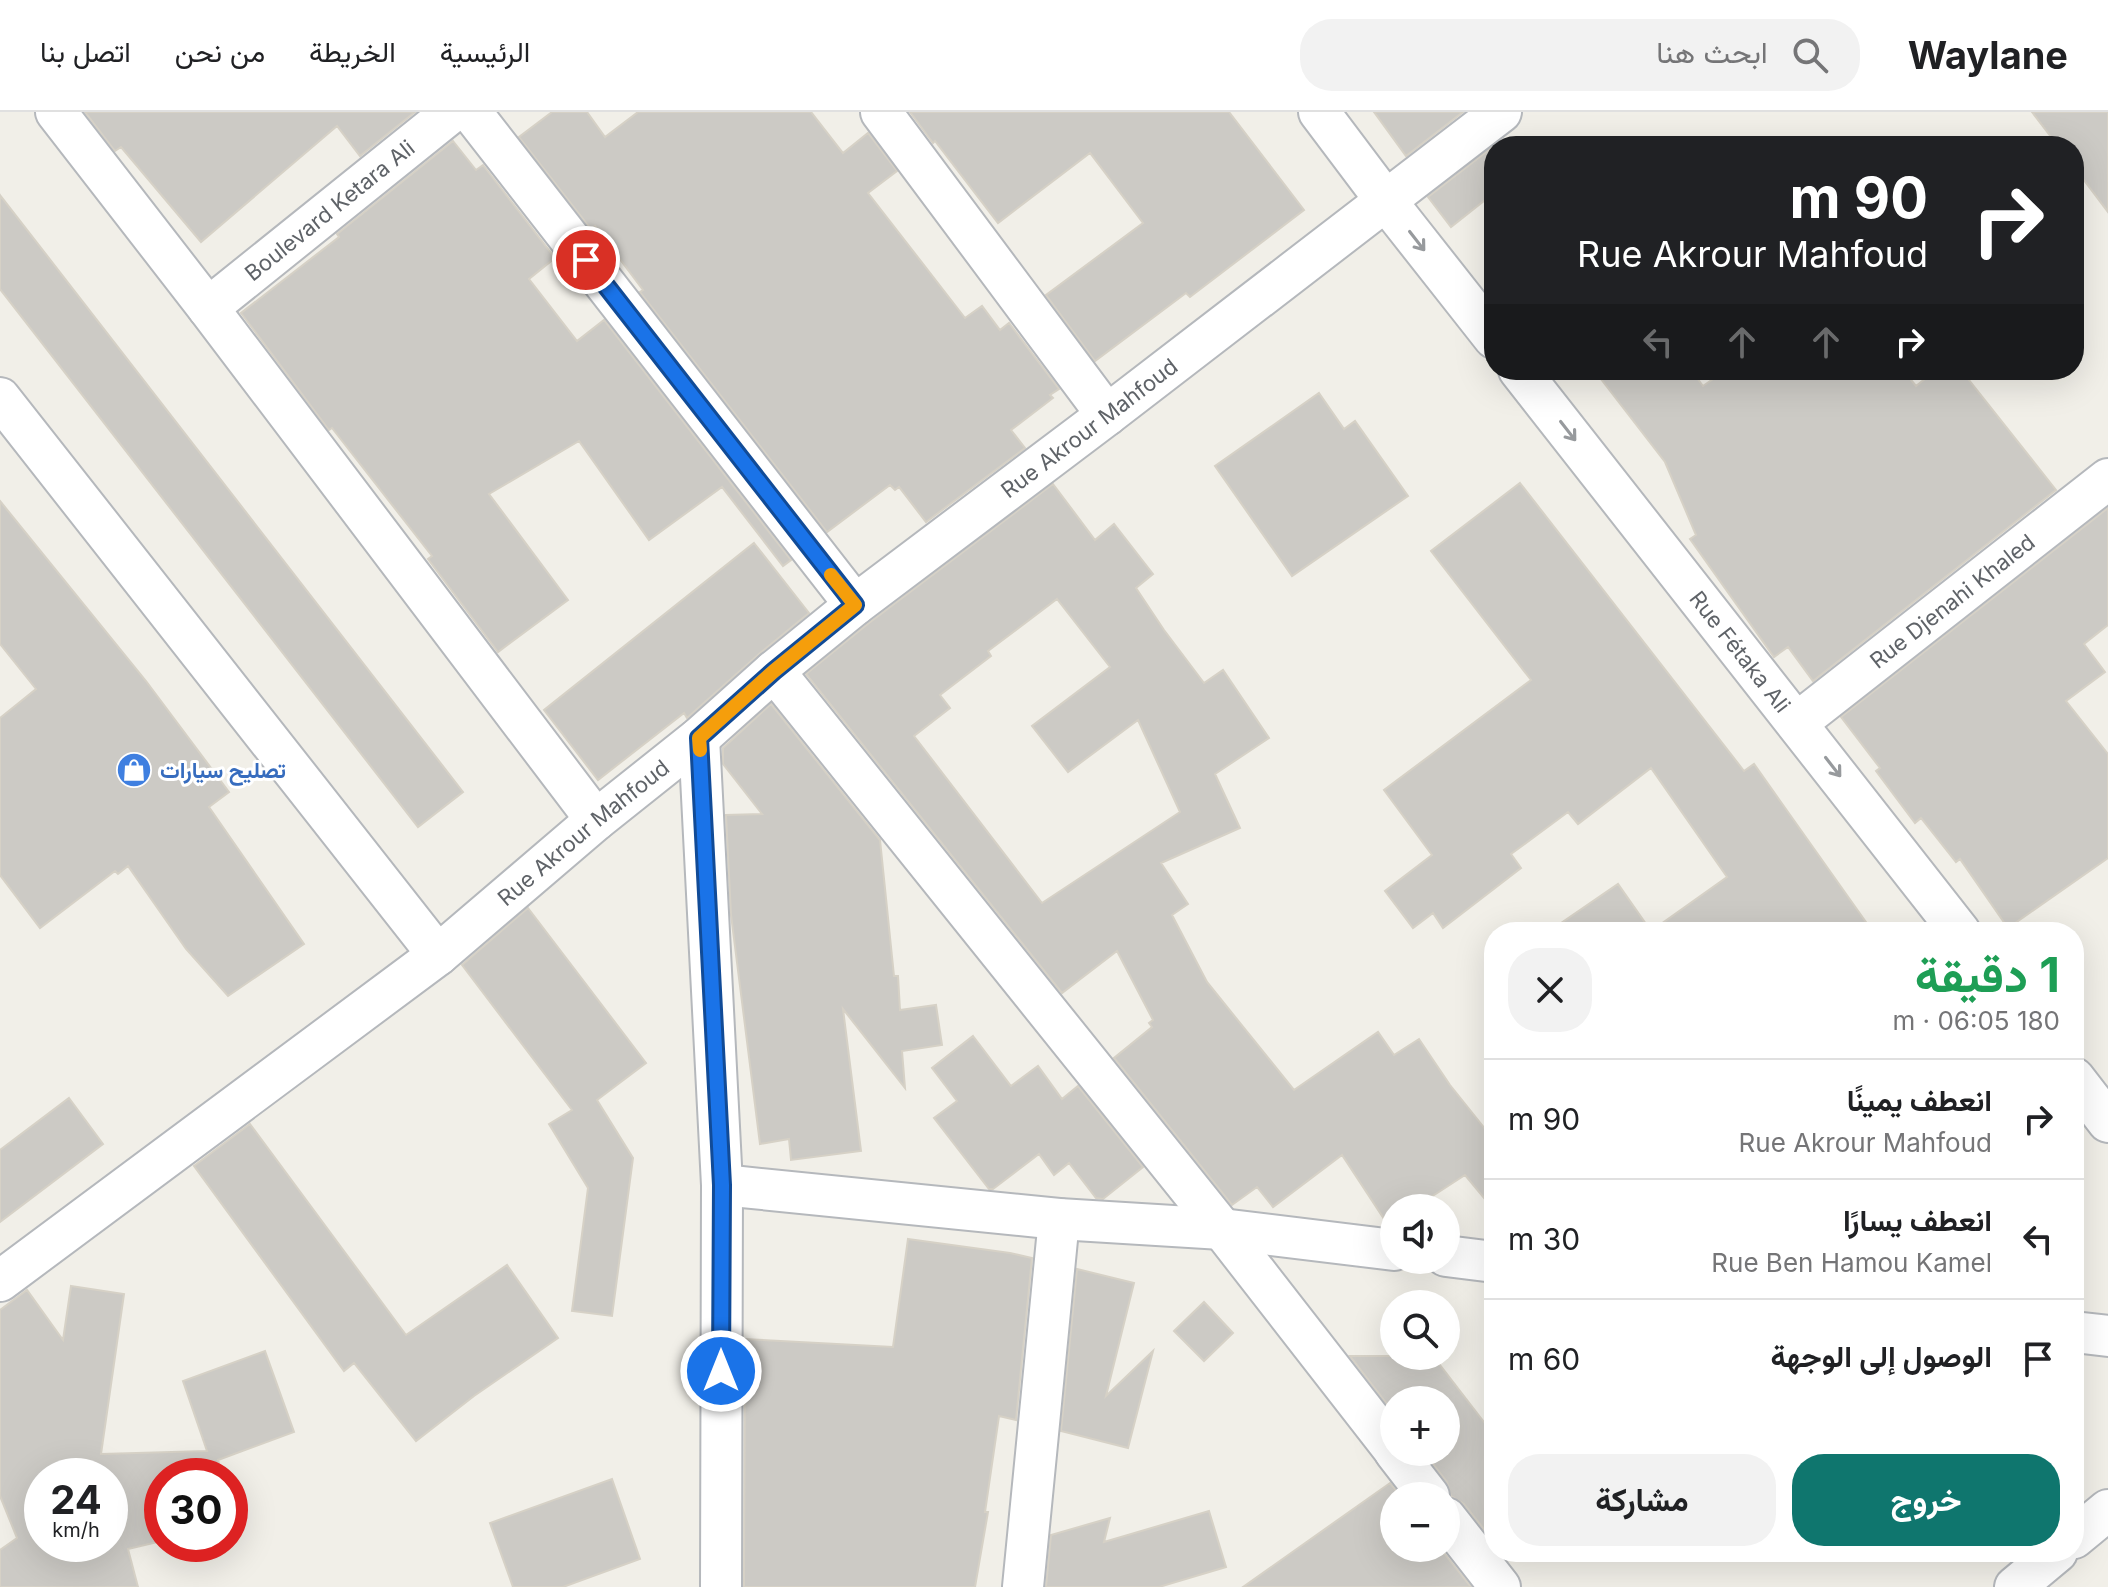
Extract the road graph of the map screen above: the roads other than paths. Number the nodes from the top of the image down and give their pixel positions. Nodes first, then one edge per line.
1 (56, 112) edge
2 (452, 112) edge
3 (471, 112) edge
4 (881, 112) edge
5 (1319, 112) edge
6 (1501, 112) edge
7 (1386, 201) junction
8 (208, 308) junction
9 (1484, 325) edge
10 (1527, 380) edge
11 (0, 398) edge
12 (1107, 415) junction
13 (2108, 479) edge
14 (855, 605) junction
15 (774, 671) junction
16 (1798, 722) junction
17 (699, 738) junction
18 (596, 820) junction
19 (1952, 922) edge
20 (438, 955) junction
21 (2084, 1091) edge
22 (2108, 1122) edge
23 (722, 1185) junction
24 (1059, 1219) junction
25 (1222, 1229) junction
26 (1380, 1248) edge
27 (1460, 1258) edge
28 (1484, 1261) edge
29 (0, 1281) edge
30 (2084, 1333) edge
31 (2108, 1336) edge
32 (1380, 1432) edge
33 (1406, 1466) edge
34 (1418, 1482) edge
35 (2108, 1510) edge
36 (2084, 1530) edge
37 (1460, 1536) edge
38 (2045, 1562) edge
39 (721, 1587) edge
40 (1023, 1587) edge
41 (1500, 1587) edge
42 (2015, 1587) edge

1 - 8 street
2 - 8 street, Boulevard Ketara Ali
3 - 14 street
4 - 12 street
5 - 7 street
6 - 7 street, Rue Akrour Mahfoud
7 -> 9 street
7 - 12 street, Rue Akrour Mahfoud
8 - 18 street
10 -> 16 street, Rue Fétaka Ali
11 - 20 street
12 - 14 street, Rue Akrour Mahfoud
13 - 16 street, Rue Djenahi Khaled
14 - 15 street, Rue Akrour Mahfoud
15 - 17 street, Rue Akrour Mahfoud
15 - 25 street
16 -> 19 street, Rue Fétaka Ali
17 - 18 street, Rue Akrour Mahfoud
17 - 23 street
18 - 20 street, Rue Akrour Mahfoud
20 - 29 street, Rue Akrour Mahfoud
21 - 22 street
23 - 24 street
23 - 39 street
24 - 25 street
24 - 40 street
25 - 26 street
25 - 32 street
27 - 28 street
30 - 31 street
33 - 34 street
35 - 36 street
37 - 41 street
38 - 42 street

